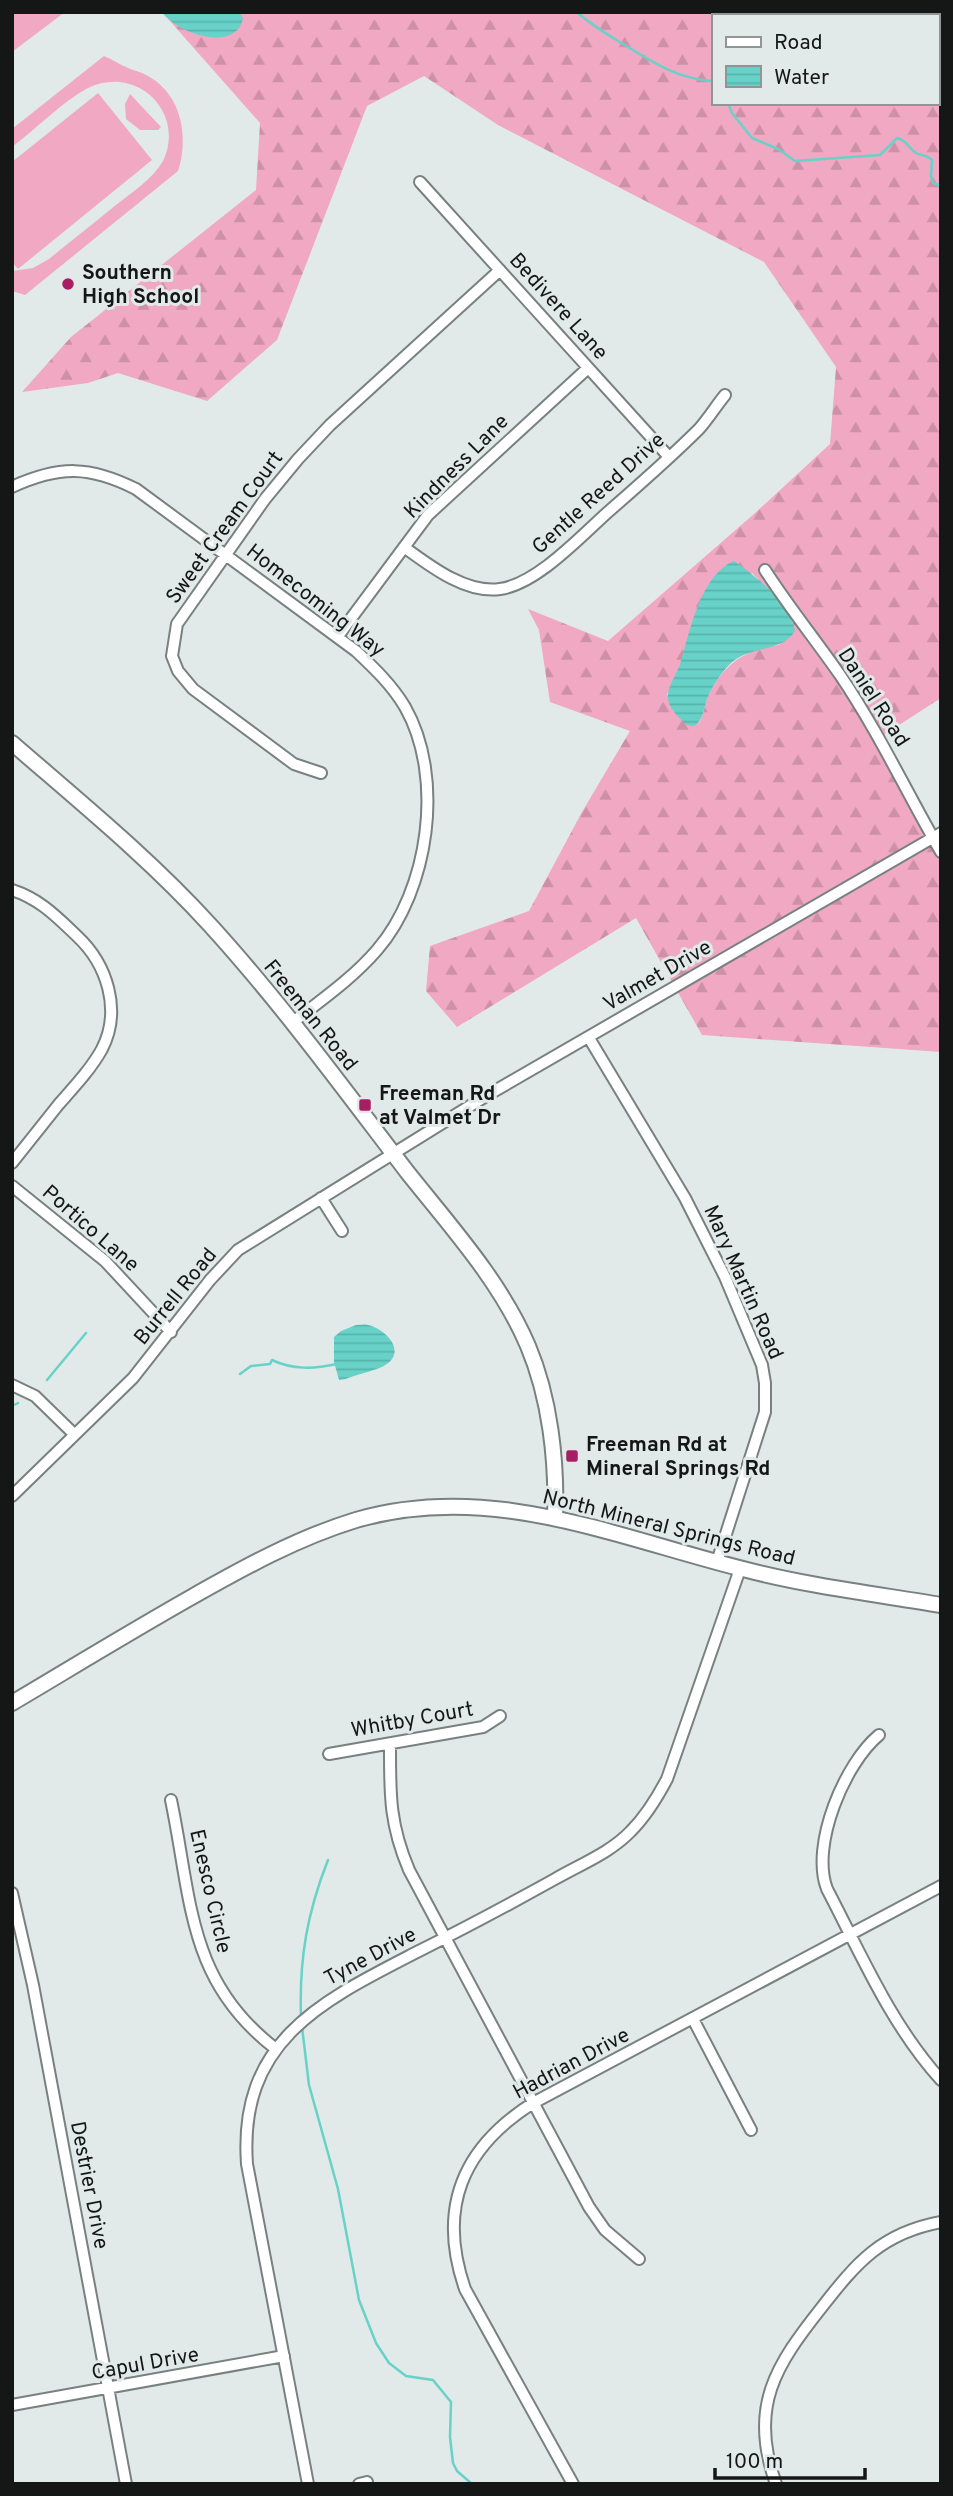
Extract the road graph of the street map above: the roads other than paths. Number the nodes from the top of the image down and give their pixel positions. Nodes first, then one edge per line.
1 (420, 182) dead end
2 (500, 270) junction
3 (588, 368) junction
4 (725, 395) dead end
5 (669, 457) junction
6 (12, 487) edge
7 (404, 547) junction
8 (226, 555) junction
9 (765, 570) dead end
10 (338, 636) junction
11 (12, 743) edge
12 (321, 773) dead end
13 (937, 835) edge
14 (941, 852) edge
15 (12, 890) edge
16 (292, 1023) junction
17 (589, 1038) junction
18 (394, 1154) junction
19 (12, 1163) edge
20 (12, 1186) edge
21 (321, 1198) junction
22 (342, 1231) dead end
23 (171, 1332) junction
24 (12, 1385) edge
25 (74, 1434) junction
26 (12, 1496) edge
27 (555, 1517) junction
28 (717, 1562) junction
29 (740, 1569) junction
30 (941, 1605) edge
31 (12, 1703) edge
32 (500, 1716) dead end
33 (880, 1735) dead end
34 (390, 1744) junction
35 (329, 1754) dead end
36 (171, 1800) dead end
37 (941, 1886) edge
38 (12, 1893) edge
39 (851, 1935) junction
40 (18, 1937) edge
41 (446, 1938) junction
42 (693, 2019) junction
43 (276, 2049) junction
44 (941, 2080) edge
45 (533, 2103) junction
46 (751, 2130) dead end
47 (941, 2222) edge
48 (639, 2259) dead end
49 (284, 2356) junction
50 (109, 2389) junction
51 (12, 2405) edge
52 (126, 2484) edge
53 (308, 2484) edge
54 (573, 2484) edge
55 (776, 2484) edge

1 - 2 street, Bedivere Lane
2 - 3 street, Bedivere Lane
2 - 8 street, Sweet Cream Court
3 - 5 street, Bedivere Lane
3 - 7 street, Kindness Lane
4 - 5 street, Gentle Reed Drive
5 - 7 street, Gentle Reed Drive
6 - 8 street, Homecoming Way
7 - 10 street, Kindness Lane
8 - 10 street, Homecoming Way
8 - 12 street, Sweet Cream Court
9 - 13 street, Daniel Road
10 - 16 street, Homecoming Way
11 - 16 street, Freeman Road
13 - 14 street, Daniel Road
13 - 17 street, Valmet Drive
15 - 19 street
16 - 18 street, Freeman Road
17 - 18 street, Valmet Drive
17 - 28 street, Mary Martin Road
18 - 21 street, Burrell Road
18 - 27 street, Freeman Road
20 - 23 street, Portico Lane
21 - 22 street
21 - 23 street, Burrell Road
23 - 25 street, Burrell Road
24 - 25 street
25 - 26 street, Burrell Road
27 - 28 street, North Mineral Springs Road
27 - 31 street, North Mineral Springs Road
28 - 29 street, North Mineral Springs Road
29 - 30 street, North Mineral Springs Road
29 - 41 street, Tyne Drive
32 - 34 street, Whitby Court
33 - 39 street
34 - 35 street, Whitby Court
34 - 41 street
36 - 43 street, Enesco Circle
37 - 39 street, Hadrian Drive
38 - 40 street, Destrier Drive
39 - 42 street, Hadrian Drive
39 - 44 street
40 - 50 street, Destrier Drive
41 - 43 street, Tyne Drive
41 - 45 street
42 - 45 street, Hadrian Drive
42 - 46 street
43 - 49 street, Tyne Drive
45 - 48 street
45 - 54 street, Hadrian Drive
47 - 55 street
49 - 50 street, Capul Drive
49 - 53 street, Tyne Drive
50 - 51 street, Capul Drive
50 - 52 street, Destrier Drive

